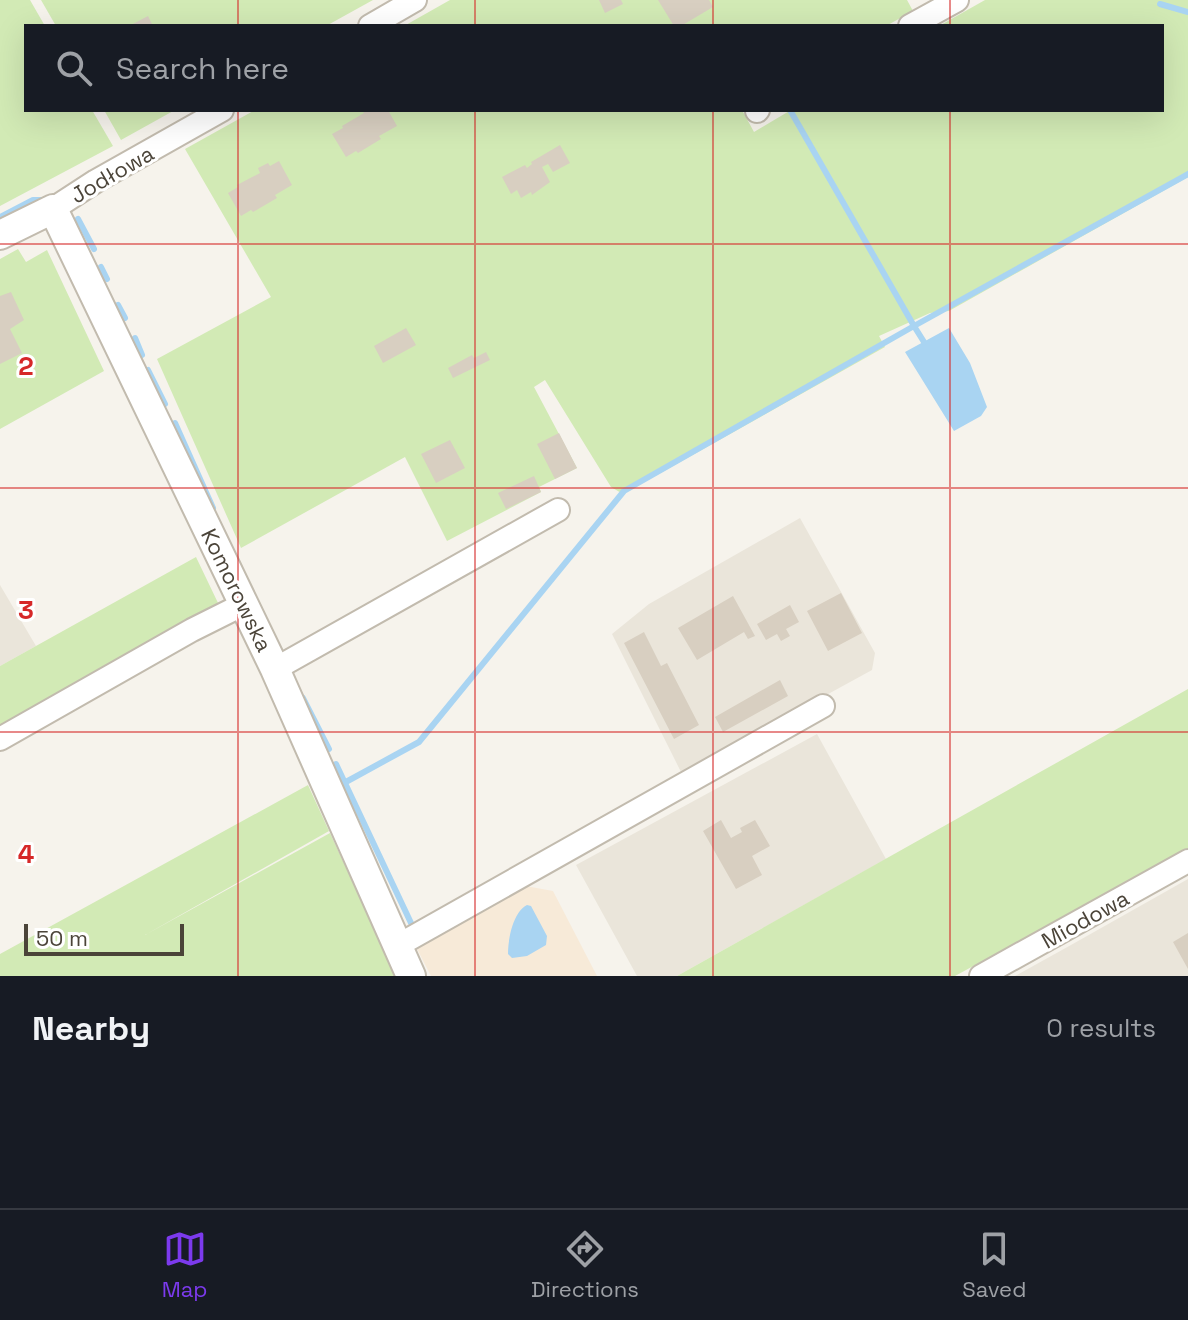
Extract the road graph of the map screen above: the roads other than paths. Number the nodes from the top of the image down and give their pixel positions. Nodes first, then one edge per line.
1 (415, 0) edge
2 (957, 0) edge
3 (373, 24) edge
4 (914, 24) edge
5 (218, 112) edge
6 (53, 209) junction
7 (0, 235) edge
8 (558, 510) dead end
9 (244, 604) junction
10 (275, 669) junction
11 (823, 706) dead end
12 (0, 739) edge
13 (1188, 861) edge
14 (397, 946) junction
15 (411, 976) edge
16 (981, 976) edge

1 - 3 street
2 - 4 street
5 - 6 street, Jodłowa
6 - 7 street, Jodłowa
6 - 9 street, Komorowska
8 - 10 street
9 - 10 street, Komorowska
9 - 12 street
10 - 14 street, Komorowska
11 - 14 street
13 - 16 street, Miodowa
14 - 15 street, Komorowska

